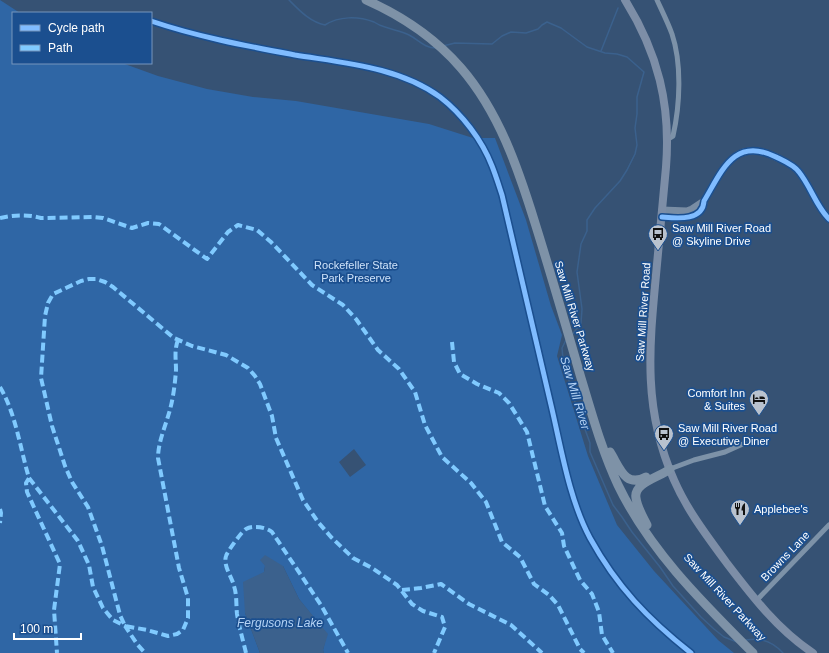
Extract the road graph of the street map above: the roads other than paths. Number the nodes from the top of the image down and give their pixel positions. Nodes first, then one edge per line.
1 (366, 0) edge
2 (379, 0) edge
3 (625, 0) edge
4 (657, 0) edge
5 (443, 46) junction
6 (668, 139) junction
7 (662, 214) junction
8 (829, 219) edge
9 (572, 336) junction
10 (745, 443) dead end
11 (610, 452) junction
12 (670, 469) junction
13 (647, 525) junction
14 (829, 525) edge
15 (756, 601) junction
16 (745, 641) junction
17 (753, 653) edge
18 (761, 653) edge
19 (813, 653) edge

1 - 5 highway, Saw Mill River Parkway
2 - 5 highway, Saw Mill River Parkway
3 - 6 main road, Saw Mill River Road
4 - 6 street
5 - 9 highway, Saw Mill River Parkway
6 - 7 main road, Saw Mill River Road
7 - 8 street
7 - 12 main road, Saw Mill River Road
9 - 11 highway, Saw Mill River Parkway
9 - 16 highway, Saw Mill River Parkway
10 - 12 street
11 - 12 highway
11 - 13 highway, Saw Mill River Parkway
12 - 13 highway
12 - 15 main road, Saw Mill River Road
13 - 16 highway, Saw Mill River Parkway
14 - 15 street, Browns Lane
15 - 19 main road, Saw Mill River Road
16 - 17 highway, Saw Mill River Parkway
16 - 18 highway, Saw Mill River Parkway

